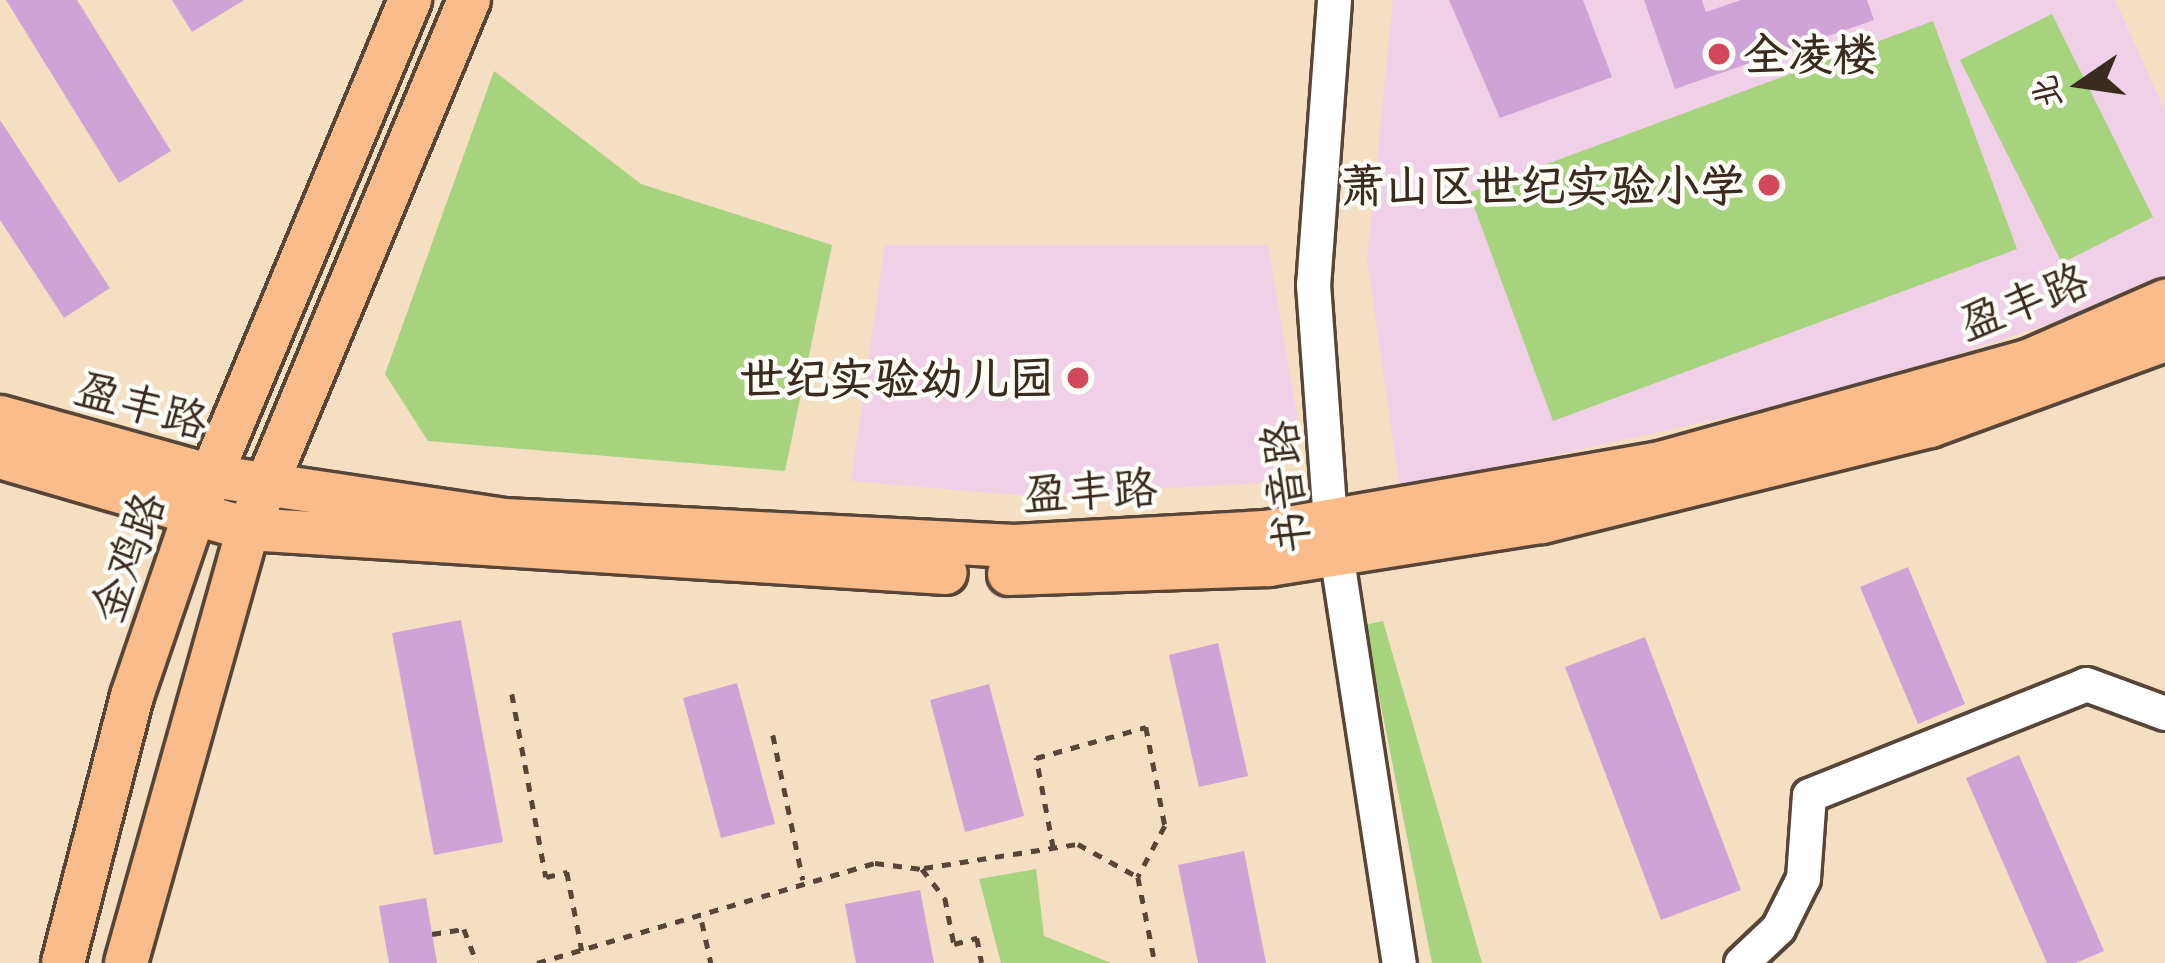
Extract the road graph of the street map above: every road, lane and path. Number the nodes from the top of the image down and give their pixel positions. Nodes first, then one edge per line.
1 (410, 0) edge
2 (469, 0) edge
3 (1334, 0) edge
4 (2165, 301) edge
5 (2165, 340) edge
6 (0, 417) edge
7 (0, 457) edge
8 (211, 476) junction
9 (266, 487) junction
10 (193, 521) junction
11 (248, 530) junction
12 (1334, 540) junction
13 (512, 694) dead end
14 (2165, 713) edge
15 (773, 735) dead end
16 (1053, 848) junction
17 (922, 869) junction
18 (1138, 877) junction
19 (802, 880) junction
20 (702, 921) junction
21 (432, 934) dead end
22 (582, 951) junction
23 (63, 963) edge
24 (126, 963) edge
25 (477, 963) edge
26 (537, 963) edge
27 (711, 963) edge
28 (982, 963) edge
29 (1155, 963) edge
30 (1399, 963) edge
31 (1741, 963) edge

1 - 8 main road, 金鸡路
2 - 9 main road
3 - 12 street, 书音路
4 - 12 main road, 盈丰路
5 - 12 main road, 盈丰路
6 - 8 main road, 盈丰路
7 - 10 main road, 盈丰路
8 - 9 main road, 盈丰路
8 - 10 main road, 金鸡路
9 - 11 main road
9 - 12 main road, 盈丰路
10 - 11 main road, 盈丰路
10 - 23 main road, 金鸡路
11 - 12 main road, 盈丰路
11 - 24 main road
12 - 30 street, 书音路
13 - 22 path
14 - 31 street
15 - 19 path
16 - 17 path
16 - 18 path
16 - 18 path
17 - 19 path
17 - 28 path
18 - 29 path
19 - 20 path
20 - 22 path
20 - 27 path
21 - 25 path
22 - 26 path

